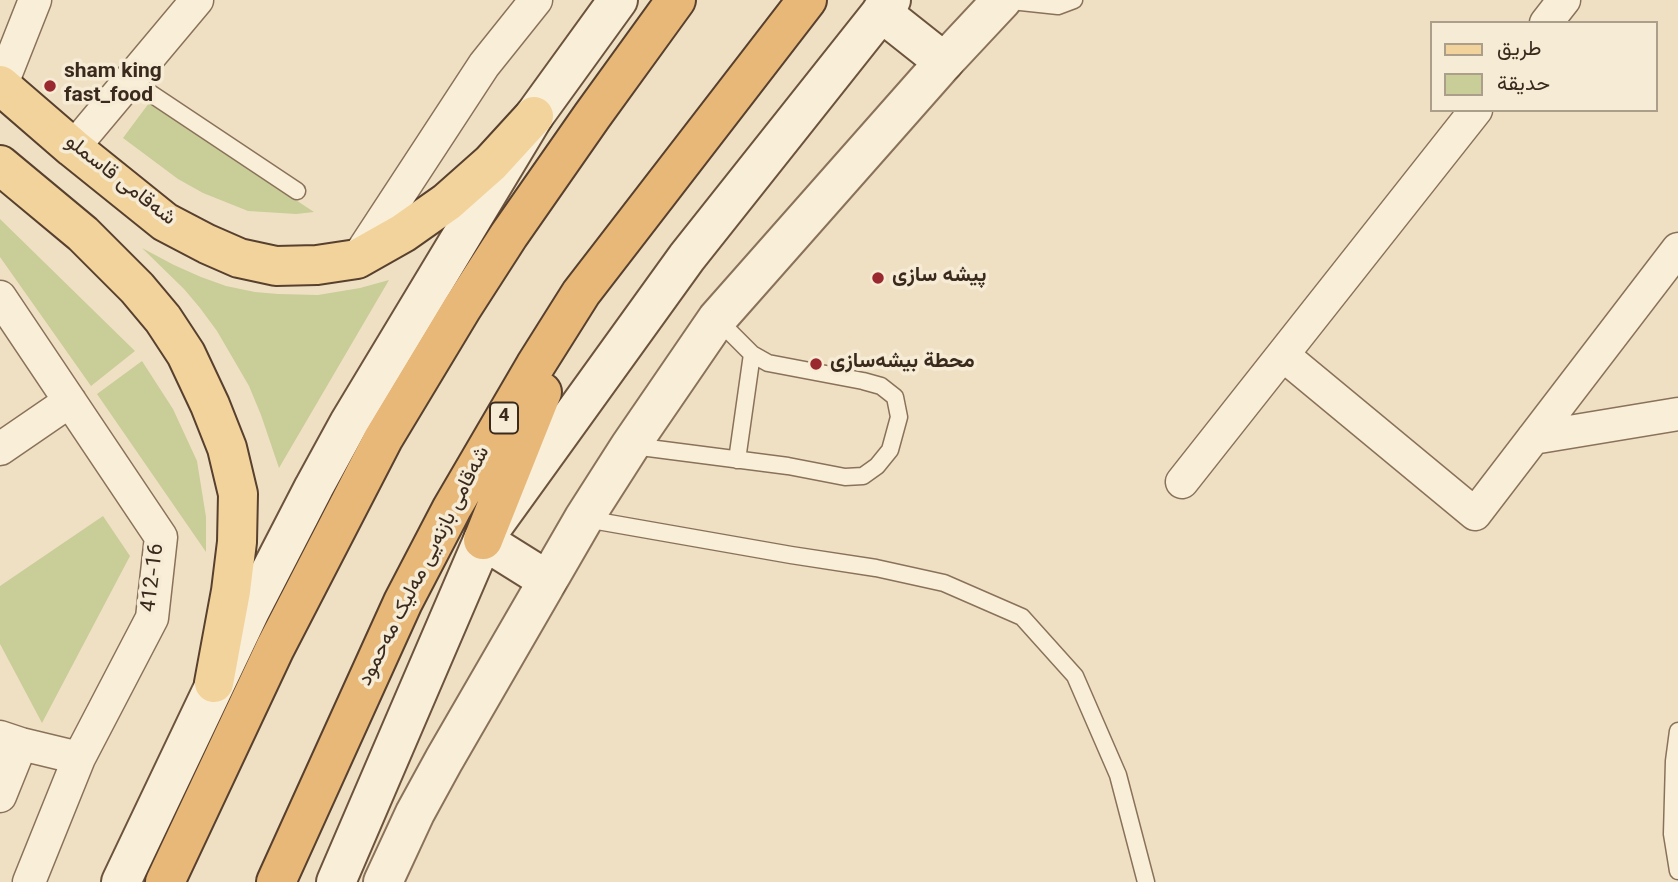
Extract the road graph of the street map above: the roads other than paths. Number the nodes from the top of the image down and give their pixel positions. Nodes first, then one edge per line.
1 (36, 0) edge
2 (196, 0) edge
3 (536, 0) edge
4 (618, 0) edge
5 (676, 0) edge
6 (807, 0) edge
7 (1002, 0) edge
8 (1074, 0) edge
9 (1564, 0) edge
10 (886, 6) edge
11 (1548, 21) edge
12 (944, 62) junction
13 (130, 79) junction
14 (1, 85) edge
15 (1474, 112) edge
16 (534, 116) junction
17 (73, 148) junction
18 (0, 165) edge
19 (32, 190) junction
20 (297, 191) dead end
21 (1678, 249) edge
22 (357, 259) junction
23 (581, 293) junction
24 (0, 297) edge
25 (717, 319) junction
26 (752, 354) junction
27 (1283, 355) junction
28 (70, 401) junction
29 (1678, 414) edge
30 (1533, 438) junction
31 (630, 446) junction
32 (0, 449) edge
33 (737, 460) junction
34 (1182, 482) dead end
35 (584, 518) junction
36 (483, 540) junction
37 (547, 580) junction
38 (214, 683) junction
39 (1678, 731) edge
40 (11, 741) edge
41 (79, 758) junction
42 (0, 796) edge
43 (1678, 871) edge
44 (29, 882) edge
45 (121, 882) edge
46 (165, 882) edge
47 (276, 882) edge
48 (336, 882) edge
49 (383, 882) edge
50 (1146, 882) edge

1 - 14 street
2 - 13 street
3 - 22 street
4 - 16 main road
5 - 46 highway
6 - 23 highway, شەقامی بازنەیی مەلیک مەحمود / 4
7 - 8 lane
7 - 12 main road
9 - 11 street
10 - 12 main road
10 - 36 main road
12 - 25 main road
13 - 17 street
13 - 20 lane
14 - 17 main road, شەقامی قاسملو
15 - 27 street
16 - 22 main road, شەقامی قاسملو
16 - 38 main road
17 - 19 main road
17 - 22 main road, شەقامی قاسملو
18 - 19 main road
19 - 38 main road
21 - 30 street
23 - 36 highway
23 - 47 highway, شەقامی بازنەیی مەلیک مەحمود / 4
24 - 28 street, 412-16
25 - 26 lane
25 - 31 main road
26 - 33 lane
26 - 33 lane
27 - 30 street
27 - 34 street
28 - 32 street
28 - 41 street, 412-16
29 - 30 street
31 - 33 lane
31 - 35 main road
35 - 37 main road
35 - 50 lane
36 - 37 main road
36 - 48 main road
37 - 49 main road
38 - 45 main road
39 - 43 lane
40 - 41 street
40 - 42 street
41 - 44 street, 412-16

